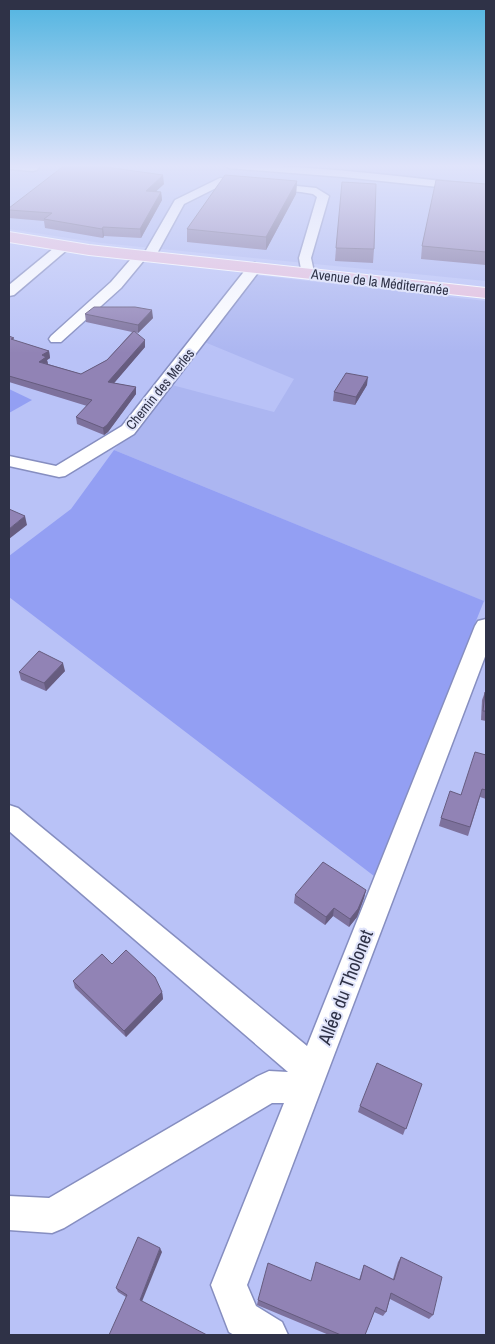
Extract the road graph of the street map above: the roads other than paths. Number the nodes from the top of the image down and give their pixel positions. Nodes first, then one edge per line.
1 (163, 228) edge
2 (314, 228) edge
3 (9, 233) edge
4 (9, 237) edge
5 (64, 246) junction
6 (146, 255) junction
7 (255, 267) junction
8 (274, 269) junction
9 (307, 272) junction
10 (486, 288) edge
11 (9, 292) edge
12 (486, 293) edge
13 (56, 339) dead end
14 (9, 461) edge
15 (486, 626) edge
16 (9, 816) edge
17 (309, 1079) junction
18 (9, 1212) edge
19 (269, 1335) edge

1 - 6 street
2 - 9 street
3 - 6 main road, Avenue de la Méditerranée
4 - 5 main road, Avenue de la Méditerranée
5 - 6 main road, Avenue de la Méditerranée
5 - 11 street
6 - 7 main road, Avenue de la Méditerranée
6 - 13 street
7 - 8 main road, Avenue de la Méditerranée
7 - 14 street, Chemin des Merles
8 - 9 main road, Avenue de la Méditerranée
8 - 12 main road, Avenue de la Méditerranée
9 - 10 main road, Avenue de la Méditerranée
15 - 17 street, Allée du Tholonet
16 - 17 street
17 - 18 street
17 - 19 street, Allée du Tholonet

